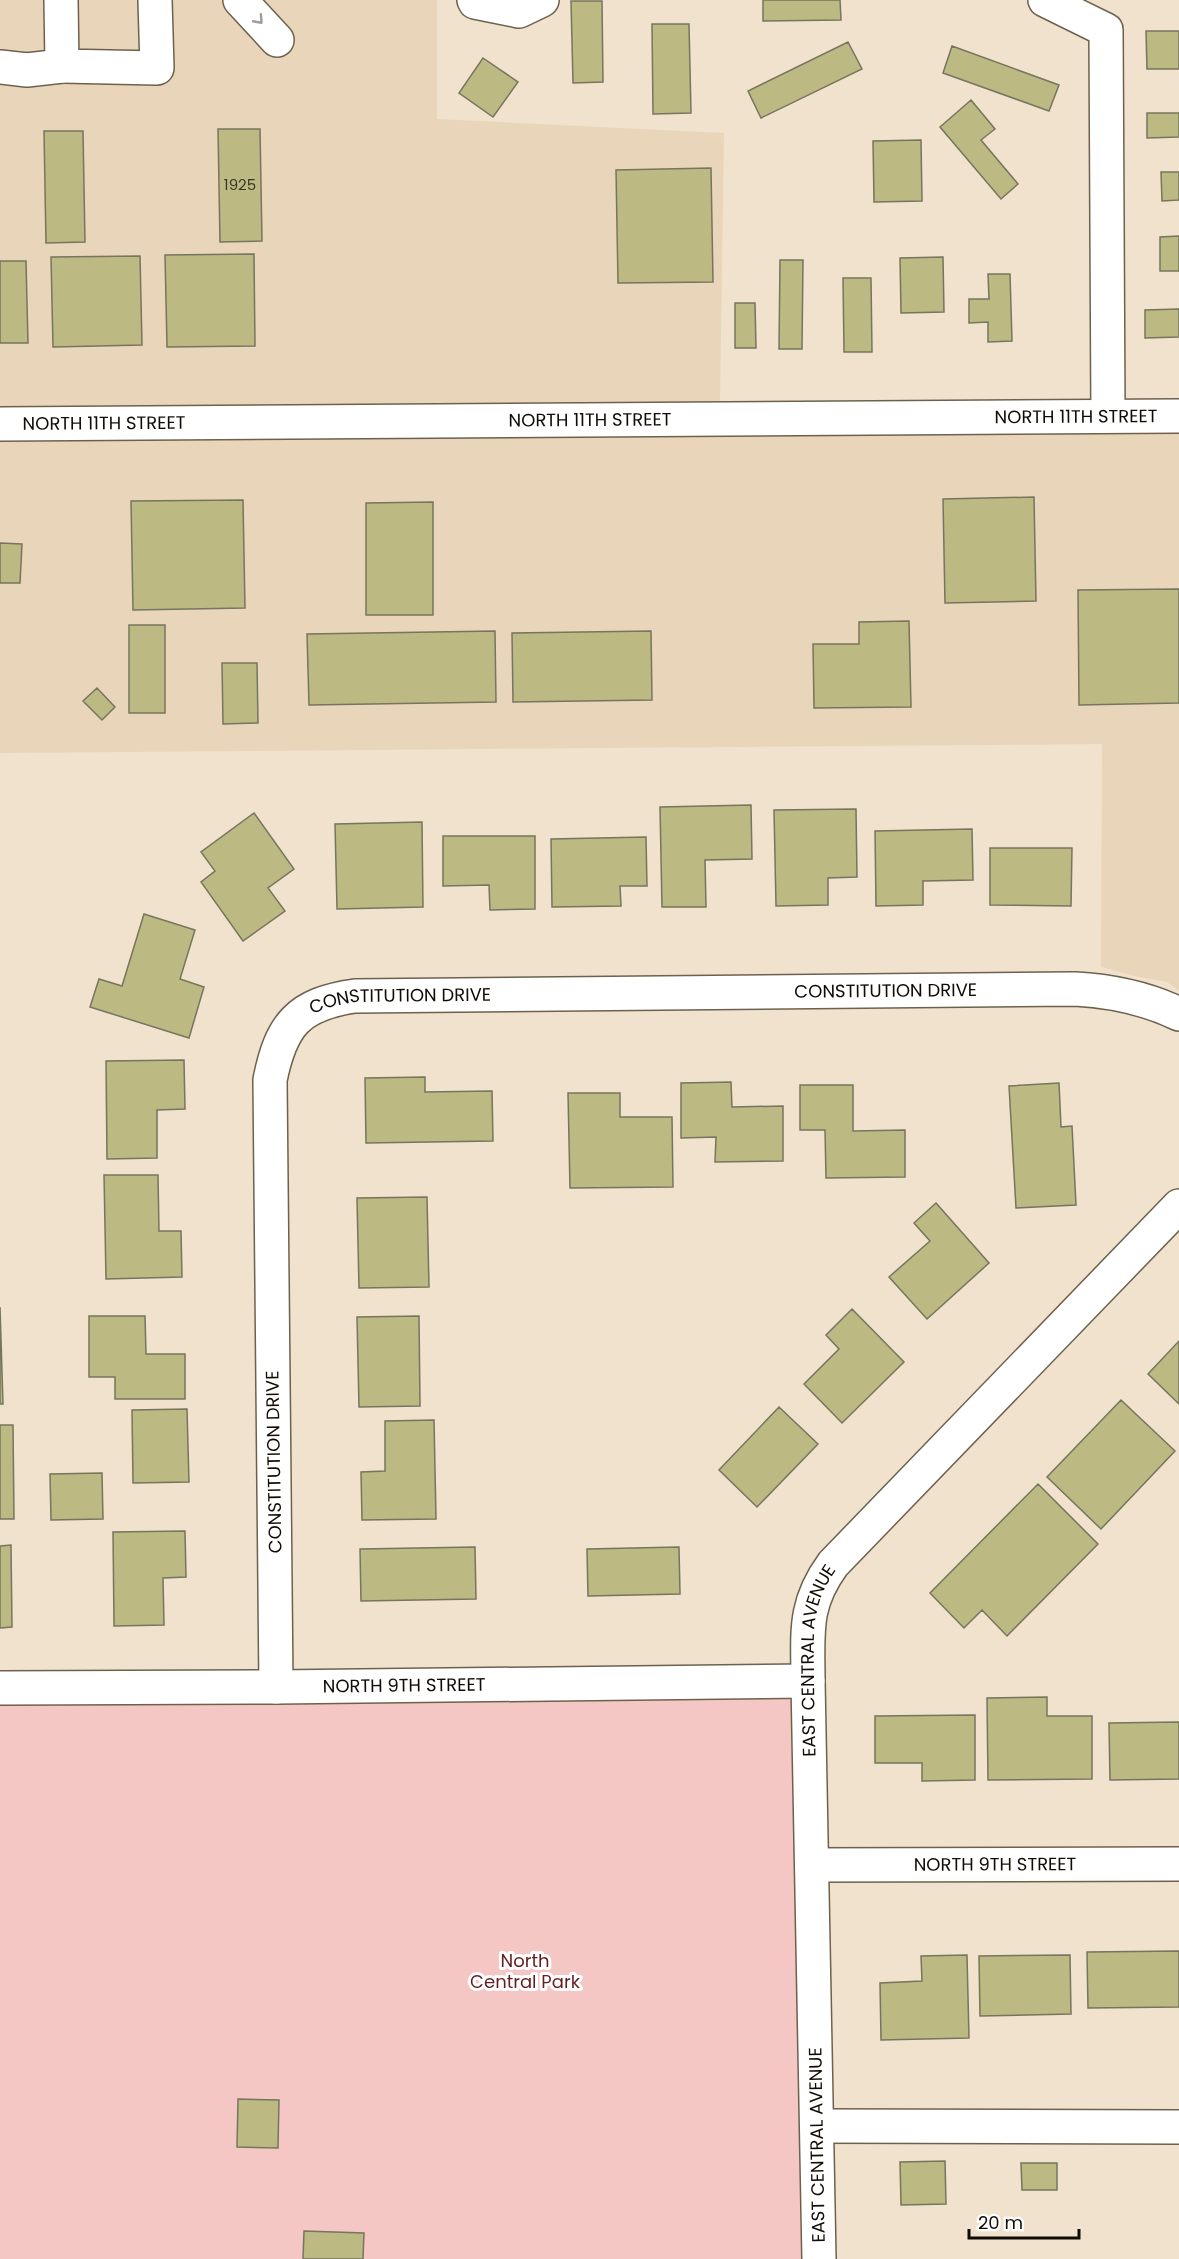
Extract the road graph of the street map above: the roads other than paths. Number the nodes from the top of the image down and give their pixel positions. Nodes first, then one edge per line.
1 (61, 0) edge
2 (155, 0) edge
3 (240, 0) edge
4 (474, 0) edge
5 (542, 0) edge
6 (1045, 0) edge
7 (277, 40) dead end
8 (62, 66) junction
9 (0, 67) edge
10 (1108, 416) junction
11 (1179, 416) edge
12 (0, 424) edge
13 (1179, 1014) edge
14 (1179, 1206) edge
15 (808, 1681) junction
16 (276, 1687) junction
17 (0, 1688) edge
18 (1179, 1864) edge
19 (812, 1865) junction
20 (817, 2126) junction
21 (1179, 2127) edge
22 (819, 2259) edge

1 - 8 street
2 - 8 street
3 -> 7 street
4 - 5 street
6 - 10 street
8 - 9 street
10 - 11 street, NORTH 11TH STREET
10 - 12 street, NORTH 11TH STREET
13 - 16 street, CONSTITUTION DRIVE
14 - 15 street, EAST CENTRAL AVENUE
15 - 16 street, NORTH 9TH STREET
15 - 19 street, EAST CENTRAL AVENUE
16 - 17 street, NORTH 9TH STREET
18 - 19 street, NORTH 9TH STREET
19 - 20 street, EAST CENTRAL AVENUE
20 - 21 street
20 - 22 street, EAST CENTRAL AVENUE

